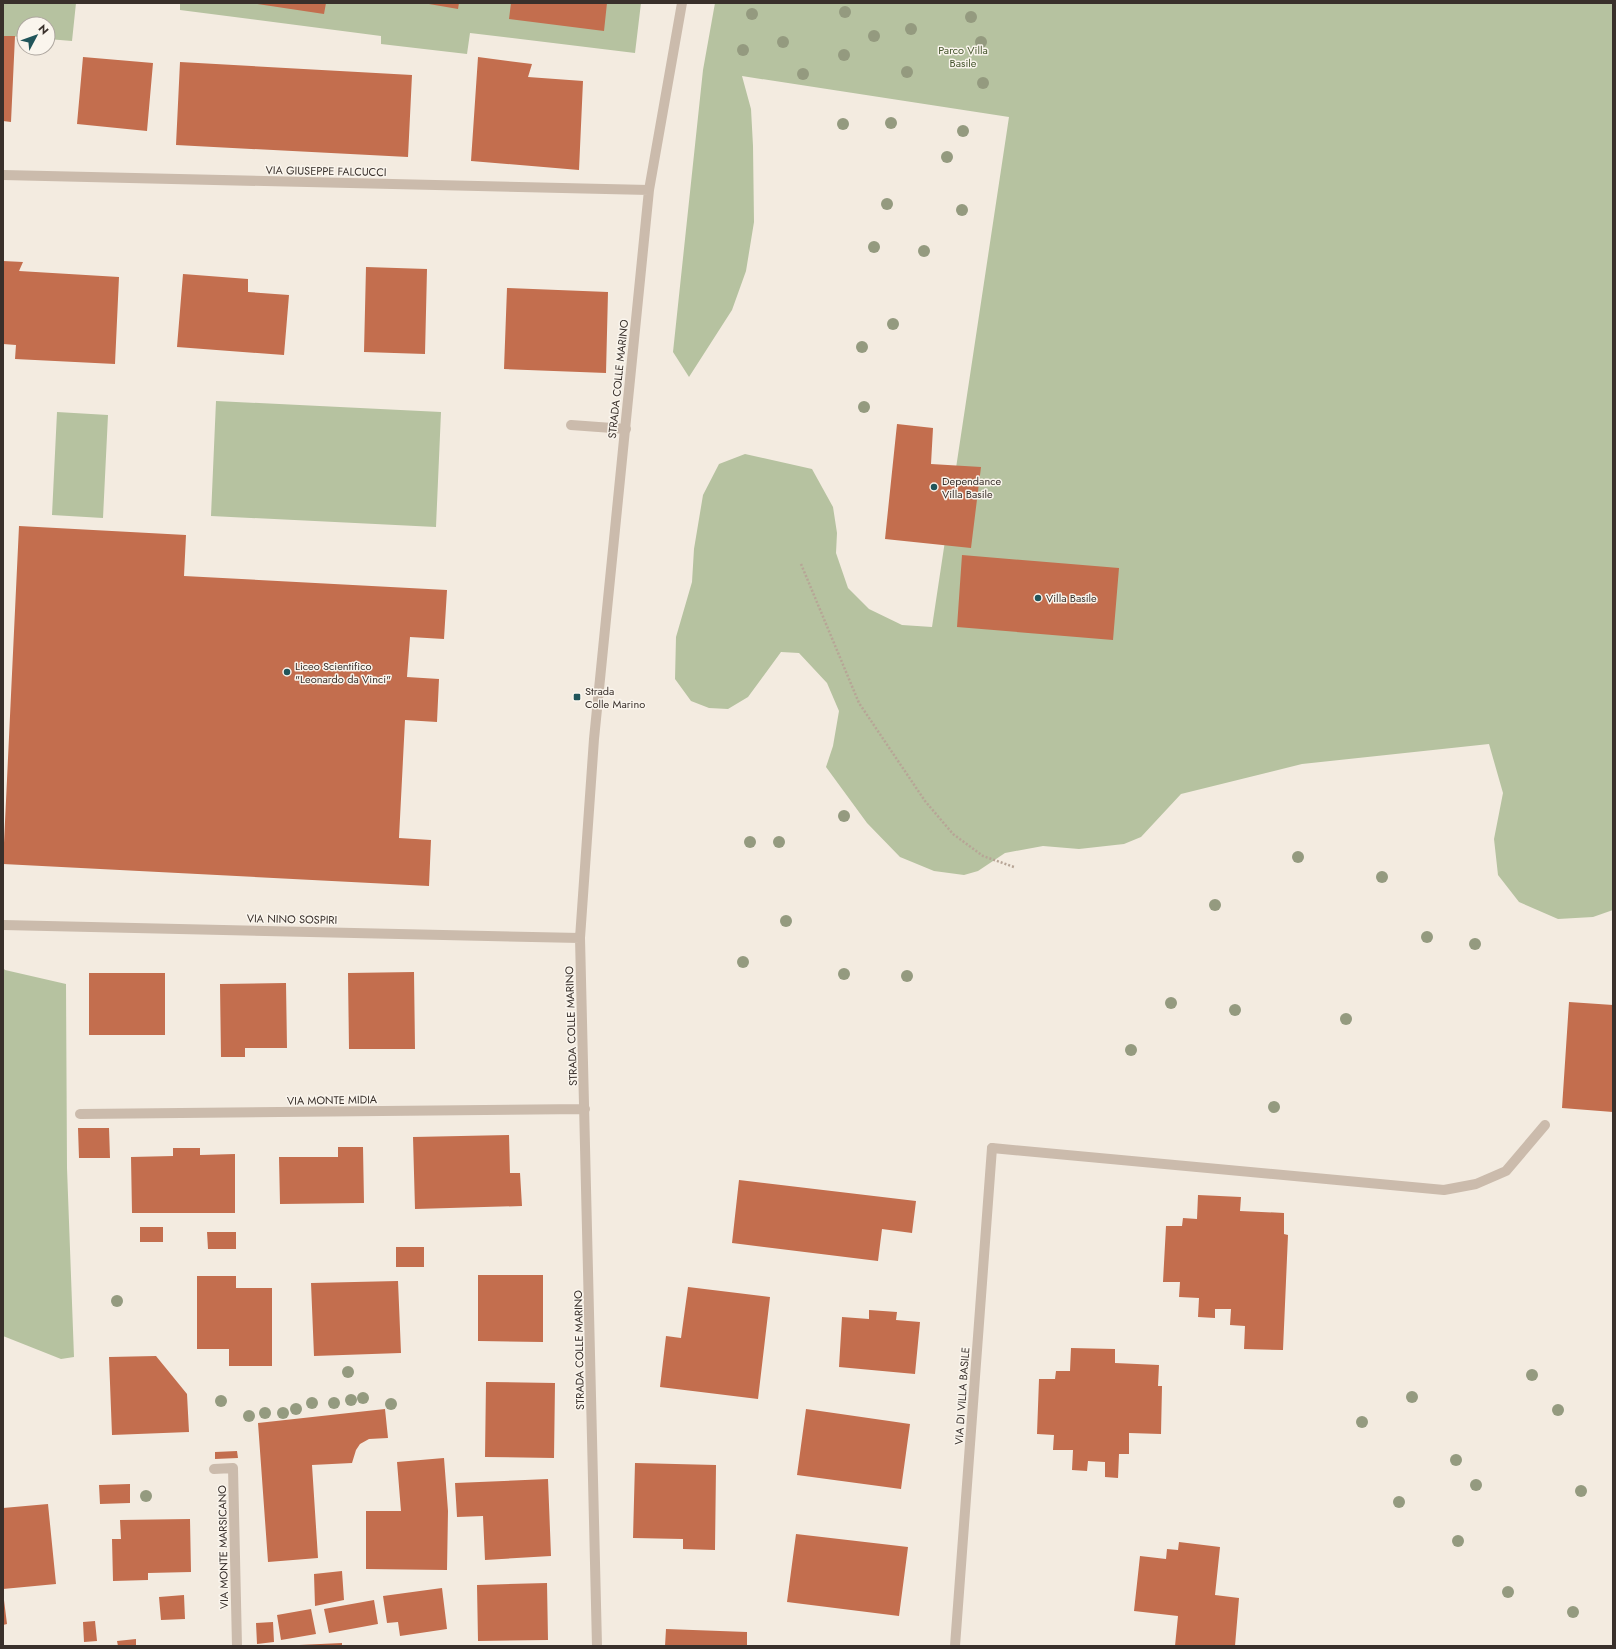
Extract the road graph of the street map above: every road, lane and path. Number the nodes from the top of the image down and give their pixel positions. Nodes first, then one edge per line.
1 (682, 3) edge
2 (3, 175) edge
3 (649, 190) junction
4 (571, 425) dead end
5 (626, 429) junction
6 (802, 564) dead end
7 (1014, 867) dead end
8 (3, 925) edge
9 (580, 938) junction
10 (585, 1109) junction
11 (80, 1114) dead end
12 (1545, 1125) dead end
13 (214, 1469) dead end
14 (237, 1646) edge
15 (597, 1646) edge
16 (955, 1646) edge

1 - 3 street, STRADA COLLE MARINO
2 - 3 street, VIA GIUSEPPE FALCUCCI
3 - 5 street, STRADA COLLE MARINO
4 - 5 street
5 - 9 street, STRADA COLLE MARINO
6 - 7 path
8 - 9 street, VIA NINO SOSPIRI
9 - 10 street, STRADA COLLE MARINO
10 - 11 street, VIA MONTE MIDIA
10 - 15 street, STRADA COLLE MARINO
12 - 16 street, VIA DI VILLA BASILE
13 - 14 street, VIA MONTE MARSICANO

